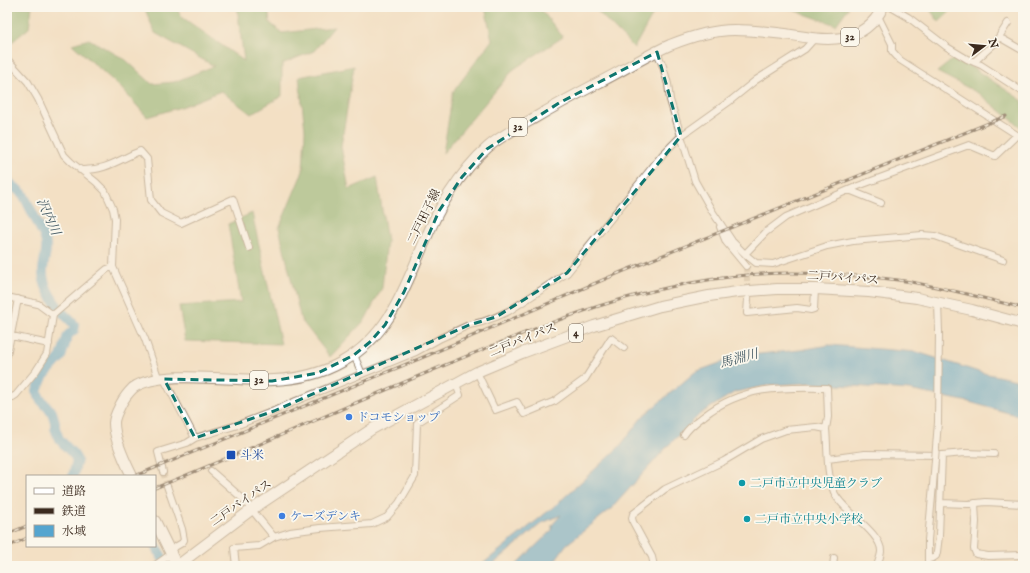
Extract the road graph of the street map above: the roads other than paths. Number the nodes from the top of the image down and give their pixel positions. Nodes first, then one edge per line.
1 (883, 7) edge
2 (891, 7) edge
3 (878, 16) junction
4 (1008, 23) dead end
5 (999, 37) junction
6 (814, 38) junction
7 (1020, 49) dead end
8 (657, 52) junction
9 (7, 59) edge
10 (974, 62) junction
11 (1023, 92) edge
12 (681, 136) junction
13 (80, 170) junction
14 (849, 190) junction
15 (881, 203) dead end
16 (716, 218) junction
17 (249, 248) dead end
18 (745, 254) junction
19 (1003, 260) dead end
20 (746, 266) tunnel mouth
21 (113, 267) junction
22 (815, 288) junction
23 (7, 297) edge
24 (18, 299) junction
25 (748, 299) tunnel mouth
26 (938, 303) junction
27 (53, 315) junction
28 (1023, 324) edge
29 (9, 335) edge
30 (49, 344) junction
31 (624, 348) dead end
32 (7, 355) edge
33 (354, 355) junction
34 (476, 372) junction
35 (362, 374) junction
36 (161, 380) junction
37 (456, 384) junction
38 (7, 396) edge
39 (826, 429) junction
40 (684, 435) dead end
41 (194, 438) junction
42 (994, 454) dead end
43 (942, 455) junction
44 (828, 459) junction
45 (210, 471) dead end
46 (163, 472) tunnel mouth
47 (132, 475) edge
48 (167, 486) tunnel mouth
49 (940, 503) junction
50 (975, 503) junction
51 (1023, 504) edge
52 (251, 510) junction
53 (156, 522) edge
54 (274, 537) junction
55 (171, 554) junction
56 (1023, 555) edge
57 (834, 558) dead end
58 (928, 558) junction
59 (179, 565) edge
60 (154, 566) edge
61 (236, 566) edge
62 (654, 566) edge
63 (833, 566) edge
64 (877, 566) edge
65 (928, 566) edge

1 - 3 main road, 二戸田子線 / 32
2 - 10 street
3 - 6 main road, 二戸田子線 / 32
3 - 14 street
4 - 5 street
5 - 7 street
5 - 10 street
6 - 8 main road, 二戸田子線 / 32
6 - 12 street
8 - 12 street
8 - 33 main road, 二戸田子線 / 32
9 - 13 street
10 - 11 street
12 - 16 street
12 - 35 street
13 - 17 street
13 - 21 street
14 - 15 street
14 - 18 street
16 - 18 street
16 - 20 street
18 - 19 street
21 - 27 street
21 - 36 street
22 - 25 street
22 - 26 main road, 二戸バイパス / 4
22 - 34 main road, 二戸バイパス / 4
23 - 24 street
24 - 27 street
24 - 29 street
26 - 28 main road, 二戸バイパス / 4
26 - 58 street, bridge
27 - 30 street
29 - 30 street
29 - 32 street
30 - 38 street
31 - 34 street
33 - 35 street
33 - 36 main road, 二戸田子線 / 32
34 - 37 main road, 二戸バイパス / 4
35 - 41 street
36 - 41 street
36 - 47 main road, 二戸田子線 / 32
37 - 52 main road, 二戸バイパス / 4
37 - 54 street
39 - 40 street
39 - 44 street
39 - 62 street
41 - 46 street
42 - 43 street
43 - 44 street
43 - 49 street
44 - 64 street
45 - 52 street
48 - 55 street
49 - 50 street
49 - 58 street
50 - 51 street
50 - 56 street
52 - 54 street
52 - 59 main road, 二戸バイパス / 4
53 - 55 main road
54 - 61 street
55 - 59 main road
55 - 60 street
57 - 63 street
58 - 65 street

